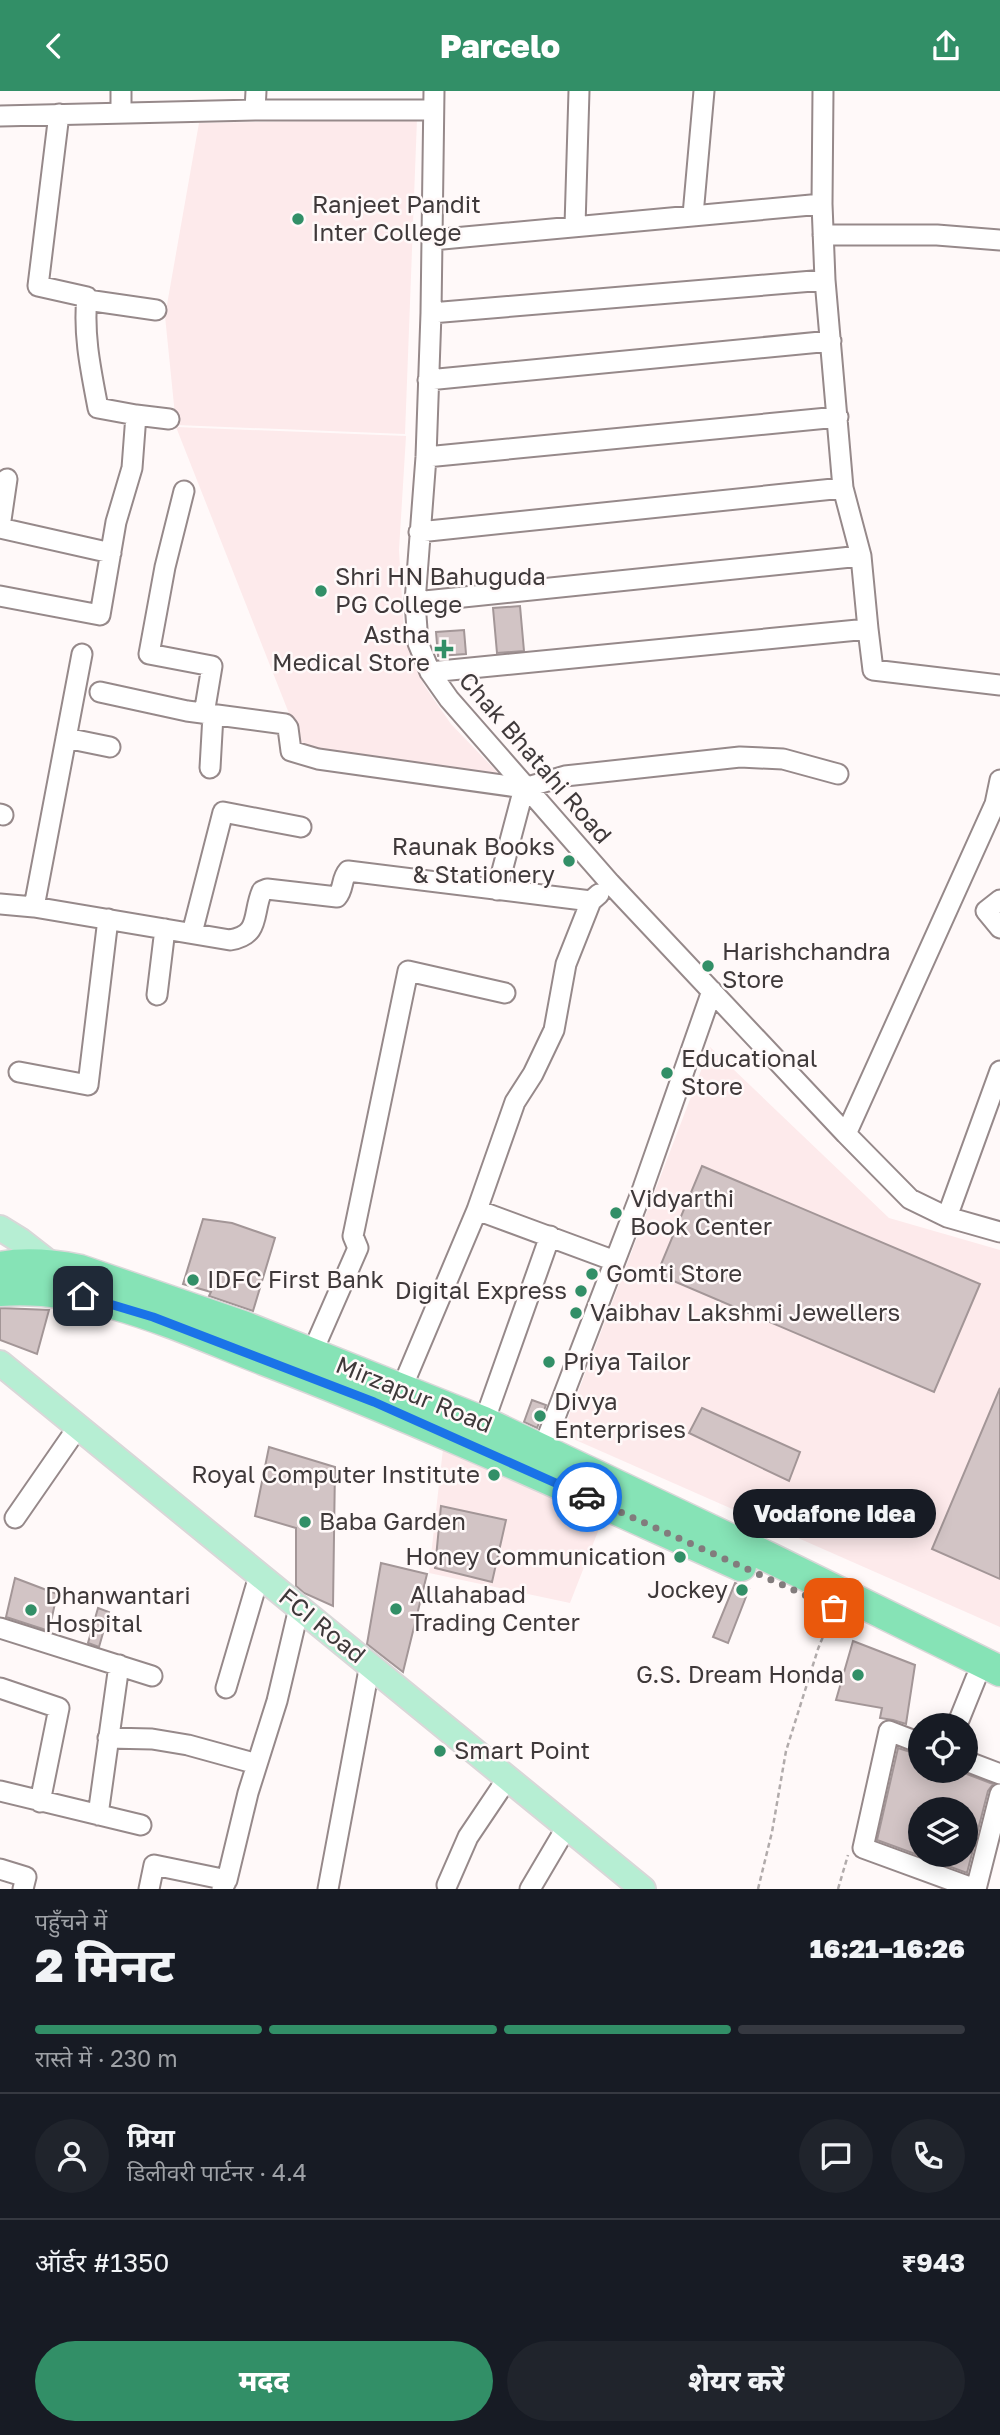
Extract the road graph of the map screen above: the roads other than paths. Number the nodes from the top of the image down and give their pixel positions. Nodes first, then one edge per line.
1 (121, 91) edge
2 (579, 91) edge
3 (704, 91) edge
4 (823, 91) edge
5 (256, 100) edge
6 (434, 100) edge
7 (121, 113) junction
8 (59, 114) junction
9 (0, 116) edge
10 (822, 204) junction
11 (693, 215) junction
12 (575, 226) junction
13 (823, 235) junction
14 (432, 240) junction
15 (1000, 240) edge
16 (825, 280) junction
17 (87, 300) junction
18 (156, 310) dead end
19 (432, 313) junction
20 (831, 341) junction
21 (428, 380) junction
22 (136, 415) junction
23 (838, 417) junction
24 (169, 419) dead end
25 (426, 457) junction
26 (7, 479) dead end
27 (843, 488) junction
28 (184, 491) dead end
29 (0, 528) edge
30 (419, 532) junction
31 (111, 553) junction
32 (861, 556) junction
33 (0, 596) edge
34 (415, 602) junction
35 (869, 629) junction
36 (82, 654) dead end
37 (430, 672) junction
38 (1000, 685) edge
39 (100, 692) dead end
40 (209, 714) junction
41 (66, 738) junction
42 (110, 747) dead end
43 (209, 768) dead end
44 (838, 774) dead end
45 (1000, 780) edge
46 (524, 788) junction
47 (998, 807) edge
48 (301, 827) dead end
49 (610, 883) junction
50 (497, 890) junction
51 (1000, 899) edge
52 (591, 901) junction
53 (0, 904) edge
54 (34, 907) junction
55 (108, 919) junction
56 (1000, 928) edge
57 (165, 929) junction
58 (192, 933) junction
59 (712, 991) junction
60 (505, 993) dead end
61 (157, 995) dead end
62 (1000, 1071) edge
63 (19, 1072) dead end
64 (846, 1134) junction
65 (477, 1210) junction
66 (947, 1217) junction
67 (0, 1228) edge
68 (1000, 1232) edge
69 (550, 1236) junction
70 (615, 1261) junction
71 (52, 1266) junction
72 (0, 1267) edge
73 (0, 1291) edge
74 (312, 1353) junction
75 (0, 1363) edge
76 (401, 1390) junction
77 (484, 1422) junction
78 (78, 1427) junction
79 (538, 1461) junction
80 (15, 1518) dead end
81 (259, 1576) junction
82 (299, 1608) junction
83 (0, 1629) edge
84 (370, 1664) junction
85 (118, 1665) junction
86 (152, 1676) dead end
87 (992, 1680) edge
88 (0, 1688) edge
89 (226, 1688) dead end
90 (966, 1713) edge
91 (108, 1738) junction
92 (908, 1738) edge
93 (257, 1764) junction
94 (978, 1766) edge
95 (1000, 1774) edge
96 (507, 1779) junction
97 (0, 1791) edge
98 (1000, 1794) edge
99 (40, 1802) junction
100 (98, 1815) junction
101 (141, 1825) dead end
102 (566, 1828) junction
103 (872, 1859) dead end
104 (0, 1869) edge
105 (225, 1884) edge
106 (447, 1885) dead end
107 (23, 1889) edge
108 (149, 1889) edge
109 (327, 1889) edge
110 (530, 1889) edge
111 (643, 1889) edge
112 (954, 1889) edge
113 (975, 1889) edge

1 - 7 street
2 - 12 street
3 - 11 street
4 - 10 street
5 - 6 street
5 - 7 street
6 - 14 street, Chak Bhatahi Road
7 - 8 street
8 - 9 street
8 - 17 street
10 - 11 street
10 - 13 street
11 - 12 street
12 - 14 street
13 - 15 street
13 - 16 street
14 - 19 street, Chak Bhatahi Road
16 - 19 street
16 - 20 street
17 - 18 street
17 - 22 street
19 - 21 street, Chak Bhatahi Road
20 - 21 street
20 - 23 street
21 - 25 street, Chak Bhatahi Road
22 - 24 street
22 - 31 street
23 - 25 street
23 - 27 street
25 - 30 street, Chak Bhatahi Road
26 - 29 street
27 - 30 street
27 - 32 street
28 - 40 street
29 - 31 street
30 - 34 street, Chak Bhatahi Road
31 - 33 street
32 - 34 street
32 - 35 street
34 - 37 street, Chak Bhatahi Road
35 - 37 street
35 - 38 street
36 - 41 street
37 - 46 street, Chak Bhatahi Road
39 - 40 street
40 - 43 street
40 - 46 street
41 - 42 street
41 - 54 street
44 - 46 street
45 - 47 street
46 - 49 street, Chak Bhatahi Road
46 - 50 street
47 - 64 street
48 - 58 street
49 - 52 street
49 - 59 street, Chak Bhatahi Road
50 - 52 street
50 - 58 street
51 - 56 street
52 - 65 street
53 - 54 street
54 - 55 street
55 - 57 street
55 - 63 street
57 - 58 street
57 - 61 street
59 - 64 street, Chak Bhatahi Road
59 - 70 street
60 - 74 street
62 - 66 street
64 - 66 street, Chak Bhatahi Road
65 - 69 street
65 - 76 street
66 - 68 street, Chak Bhatahi Road
67 - 71 main road
69 - 70 street
69 - 77 street
70 - 79 street
71 - 72 highway, Mirzapur Road
71 - 74 highway, Mirzapur Road
73 - 79 highway, Mirzapur Road
74 - 76 highway, Mirzapur Road
75 - 78 main road, FCI Road
76 - 77 highway, Mirzapur Road
77 - 79 highway, Mirzapur Road
78 - 80 street
78 - 81 main road, FCI Road
79 - 87 highway, Mirzapur Road
79 - 87 highway, Mirzapur Road
81 - 82 main road, FCI Road
81 - 89 street
82 - 84 main road, FCI Road
82 - 93 street
83 - 85 street
84 - 96 main road, FCI Road
84 - 109 street
85 - 86 street
85 - 91 street
87 - 90 street
88 - 99 street
91 - 93 street
91 - 100 street
92 - 113 street
93 - 105 street
94 - 95 street
96 - 102 main road, FCI Road
96 - 106 street
97 - 99 street
98 - 113 street
99 - 100 street
100 - 101 street
102 - 110 street
102 - 111 main road, FCI Road
103 - 112 street
104 - 107 street
105 - 108 street

